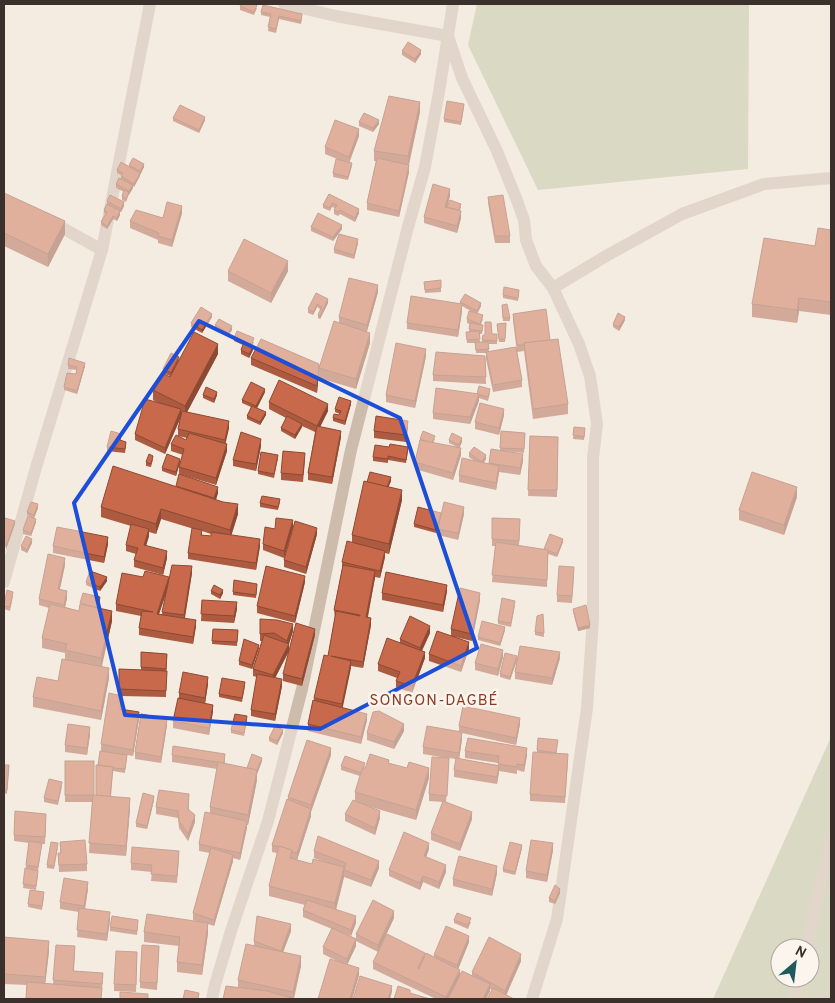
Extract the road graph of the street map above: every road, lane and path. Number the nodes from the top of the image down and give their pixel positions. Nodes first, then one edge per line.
1 (150, 4) edge
2 (284, 4) edge
3 (453, 4) edge
4 (448, 36) junction
5 (831, 178) edge
6 (42, 217) edge
7 (102, 250) junction
8 (554, 288) junction
9 (4, 582) edge
10 (831, 839) edge
11 (808, 938) edge
12 (212, 999) edge
13 (532, 999) edge

1 - 7 street
2 - 4 street
3 - 4 street
4 - 8 street
4 - 12 street
5 - 8 street
6 - 7 street
7 - 9 street
8 - 13 street
10 - 11 street

